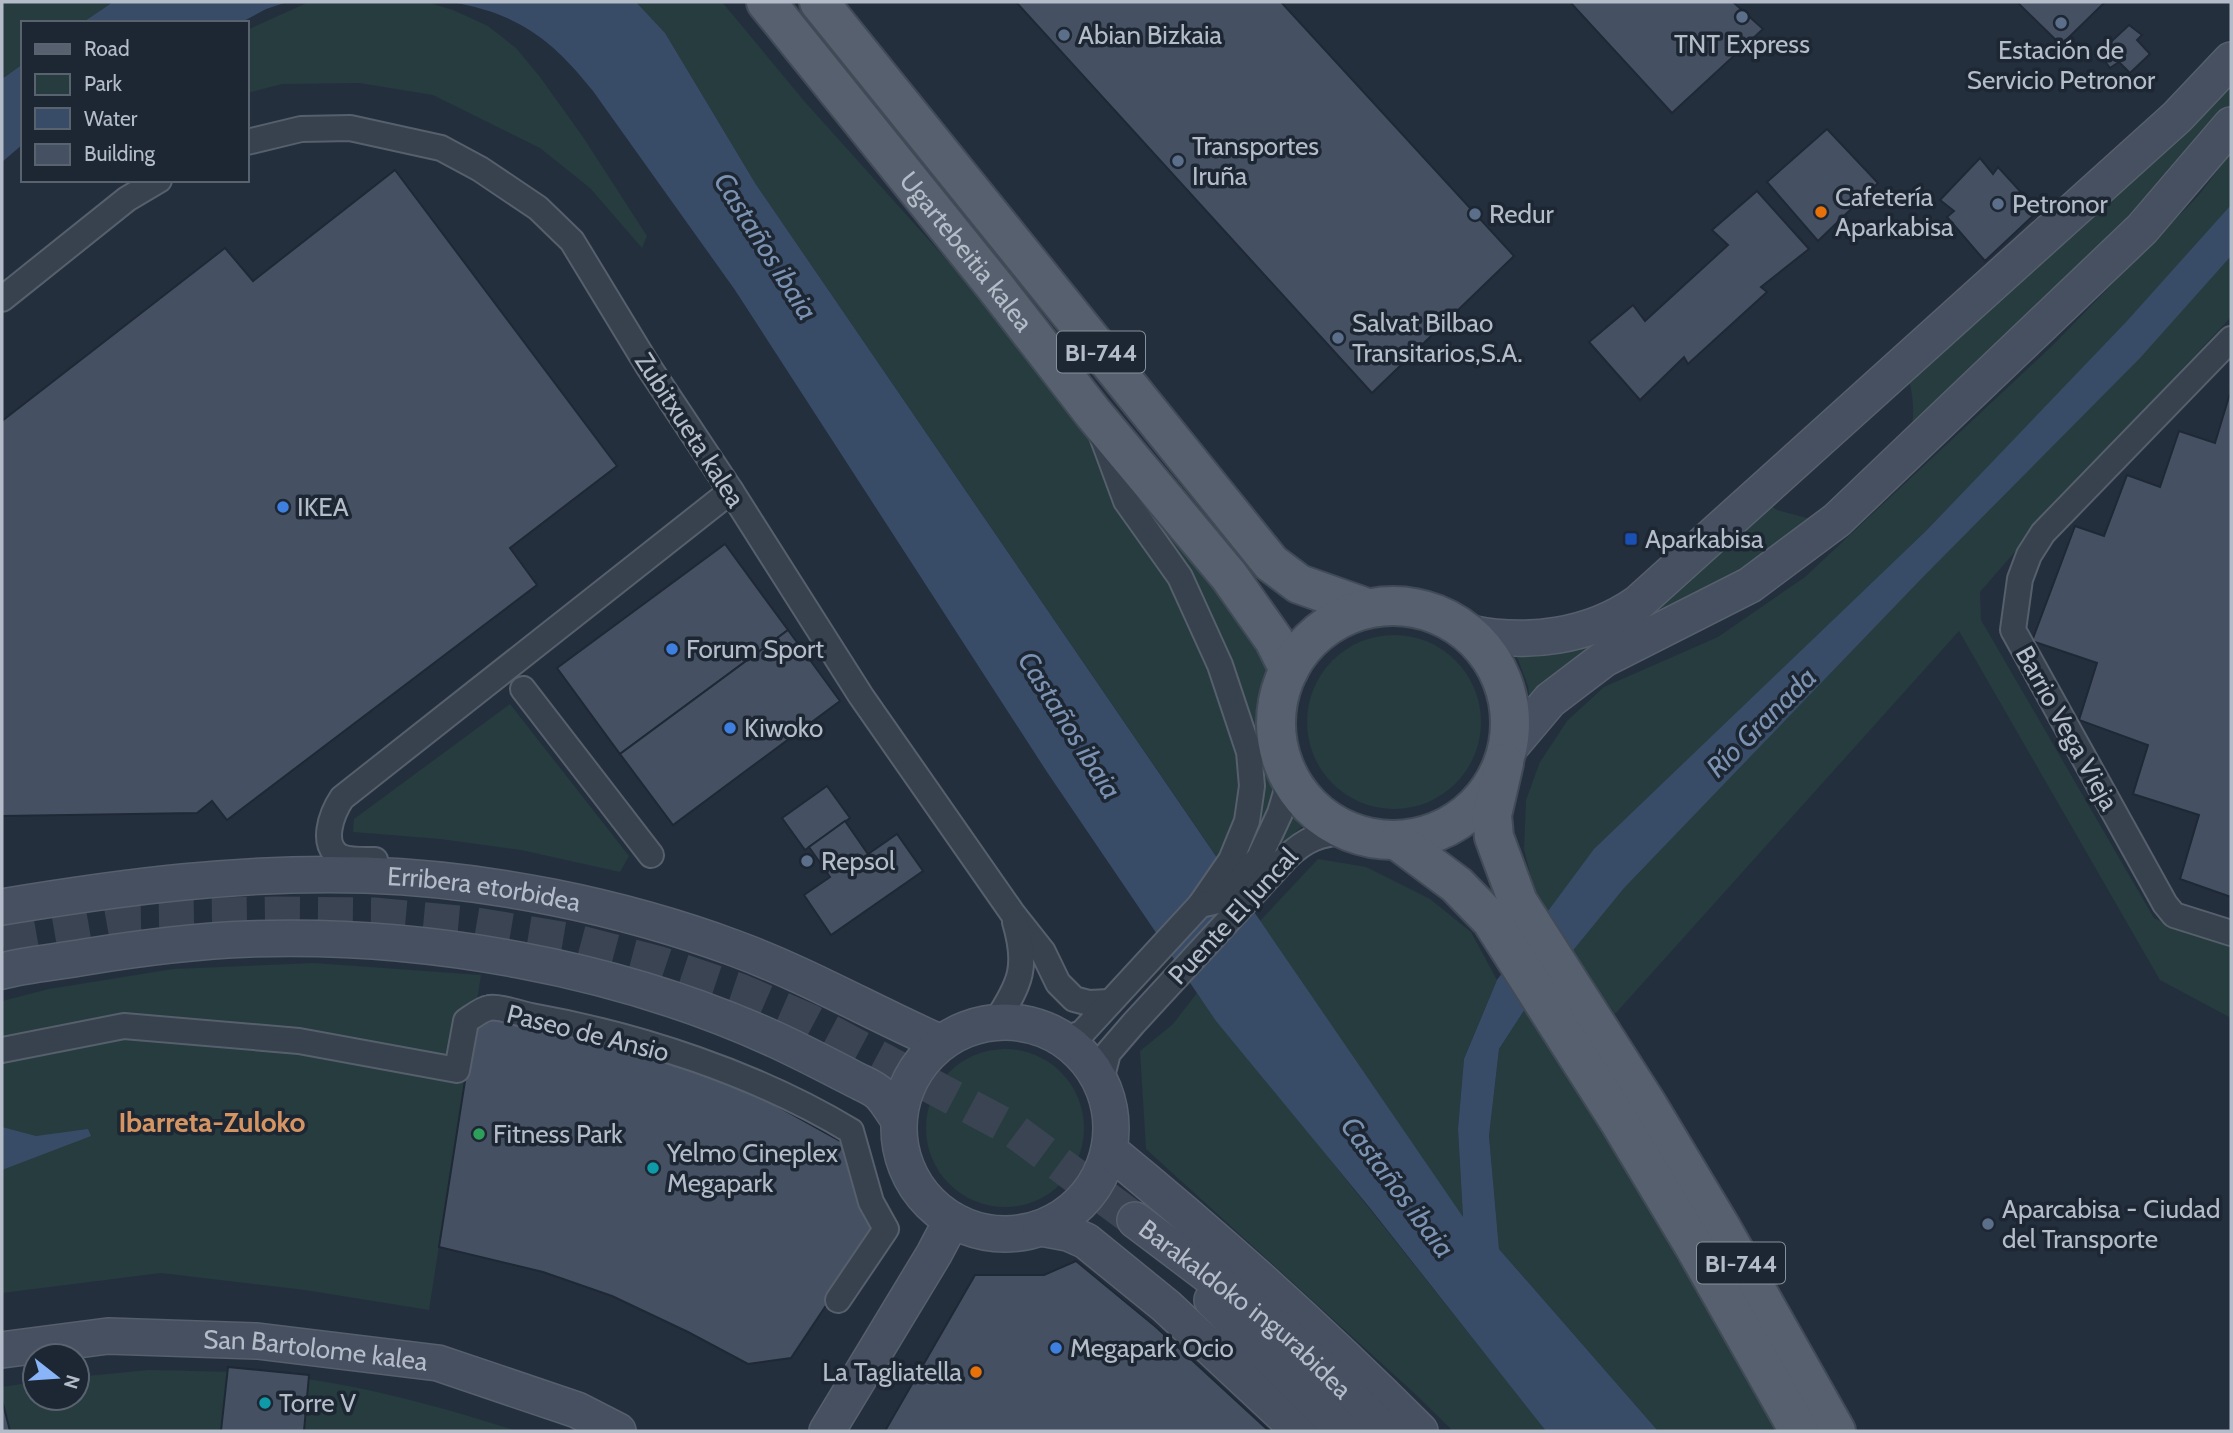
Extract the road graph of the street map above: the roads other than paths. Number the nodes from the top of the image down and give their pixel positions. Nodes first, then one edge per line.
1 (766, 2) edge
2 (819, 2) edge
3 (2231, 60) edge
4 (2231, 125) edge
5 (248, 142) edge
6 (156, 182) edge
7 (2, 299) edge
8 (2231, 339) edge
9 (1093, 413) junction
10 (731, 491) junction
11 (1367, 608) junction
12 (1470, 634) junction
13 (1289, 670) junction
14 (523, 689) dead end
15 (1506, 757) junction
16 (1290, 779) junction
17 (1346, 831) junction
18 (1398, 841) junction
19 (651, 855) dead end
20 (589, 904) junction
21 (1200, 905) junction
22 (2, 907) edge
23 (1504, 911) junction
24 (1013, 914) junction
25 (2231, 933) edge
26 (2, 971) edge
27 (1110, 1002) junction
28 (996, 1021) junction
29 (1065, 1039) junction
30 (941, 1043) junction
31 (2, 1051) edge
32 (1101, 1080) junction
33 (1633, 1112) junction
34 (899, 1120) junction
35 (1109, 1150) junction
36 (952, 1220) junction
37 (1041, 1228) junction
38 (838, 1300) dead end
39 (2, 1350) edge
40 (618, 1431) edge
41 (827, 1431) edge
42 (1300, 1431) edge
43 (1343, 1431) edge
44 (1385, 1431) edge
45 (1420, 1431) edge
46 (1799, 1431) edge
47 (1836, 1431) edge

1 - 9 main road, Ugartebeitia kalea / BI-744
2 - 11 main road, Ugartebeitia kalea / BI-744
3 - 12 street
4 - 15 street
5 - 10 street, Zubitxueta kalea
6 - 7 street
8 - 25 street, Barrio Vega Vieja
9 - 13 main road, Ugartebeitia kalea / BI-744
9 - 21 street
10 - 20 street
10 - 24 street, Zubitxueta kalea
11 - 12 main road, BI-744
11 - 13 main road, BI-744
12 - 15 main road, BI-744
13 - 16 main road, BI-744
14 - 19 street
15 - 18 main road, BI-744
15 - 23 main road, BI-744
16 - 17 main road, BI-744
16 - 21 street, Puente El Juncal
17 - 18 main road, BI-744
17 - 32 street, Puente El Juncal
18 - 23 main road, BI-744
20 - 22 street, Erribera etorbidea
20 - 30 street, Erribera etorbidea
21 - 27 street, Puente El Juncal
23 - 33 main road, BI-744
24 - 27 street, Zubitxueta kalea
24 - 28 street, Zubitxueta kalea
26 - 34 street
27 - 29 street, Puente El Juncal
28 - 29 street
28 - 30 street
29 - 32 street
30 - 34 street
31 - 38 street, Paseo de Ansio
32 - 35 street
33 - 46 main road, BI-744
33 - 47 main road, BI-744
34 - 36 street
35 - 37 street
35 - 45 street
36 - 37 street
36 - 41 street
37 - 42 street
39 - 40 street, San Bartolome kalea
43 - 44 street, Barakaldoko ingurabidea

